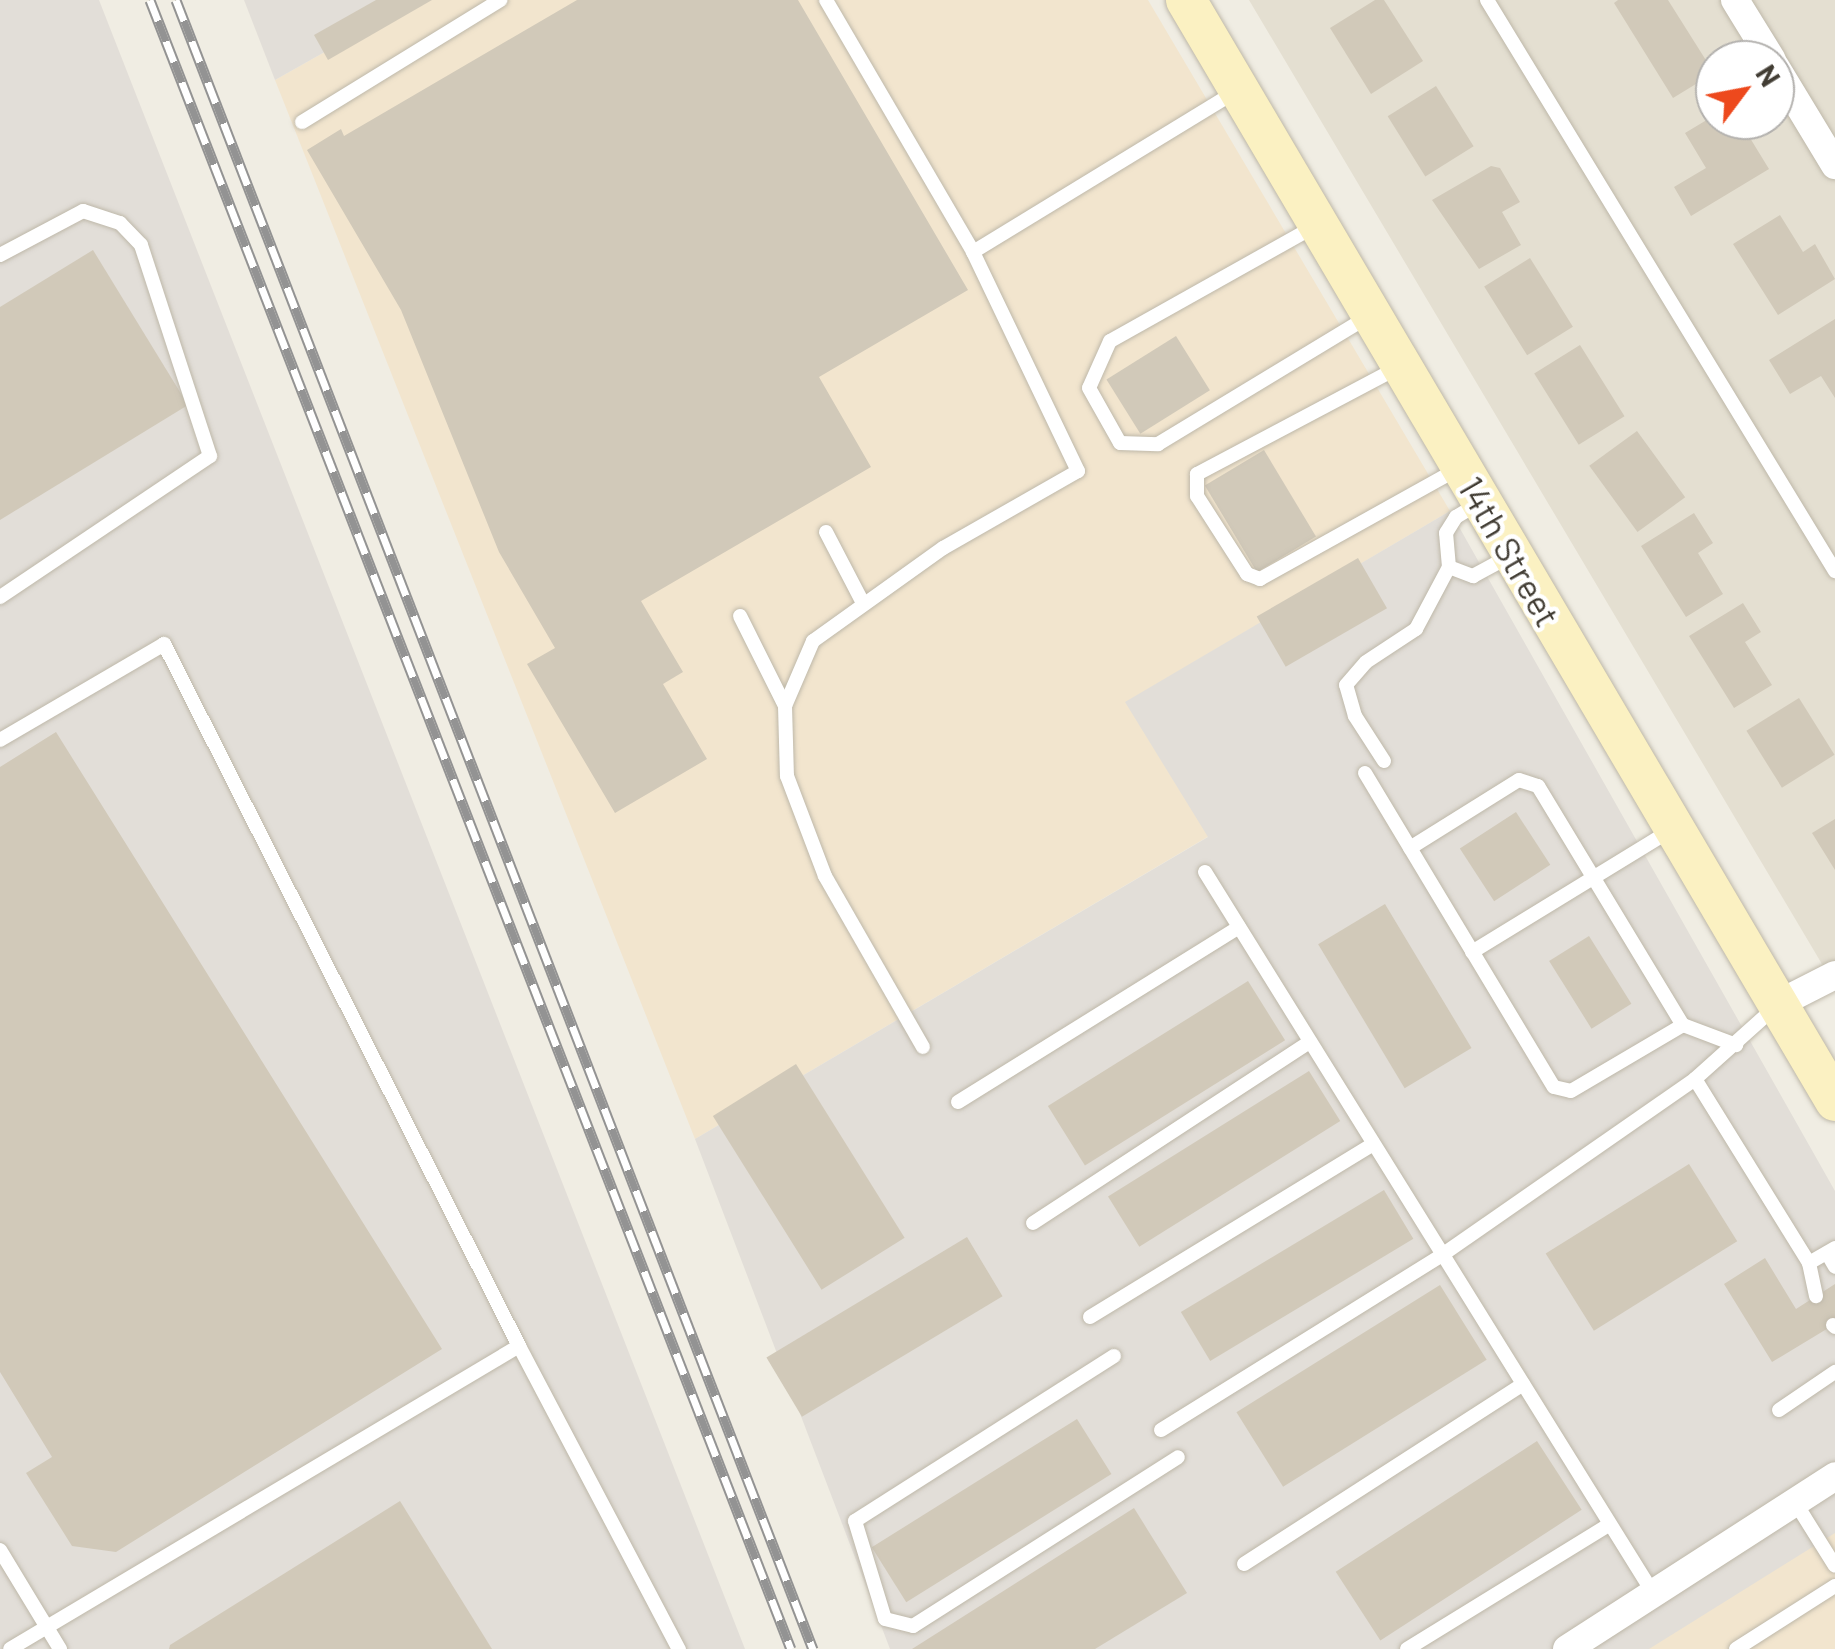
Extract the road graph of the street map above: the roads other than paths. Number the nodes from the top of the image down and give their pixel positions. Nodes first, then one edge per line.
1 (500, 0) edge
2 (826, 0) edge
3 (1186, 0) edge
4 (1487, 0) edge
5 (1736, 0) edge
6 (1759, 40) edge
7 (1238, 90) junction
8 (1795, 99) edge
9 (302, 122) dead end
10 (1835, 165) edge
11 (1318, 224) junction
12 (973, 252) junction
13 (0, 255) edge
14 (1371, 314) junction
15 (1401, 365) junction
16 (1461, 467) junction
17 (1482, 502) junction
18 (826, 532) dead end
19 (1513, 555) junction
20 (1449, 567) junction
21 (1835, 571) edge
22 (0, 597) edge
23 (863, 603) junction
24 (740, 616) dead end
25 (785, 706) junction
26 (0, 740) edge
27 (1384, 761) dead end
28 (1365, 773) dead end
29 (1674, 828) junction
30 (1410, 848) junction
31 (1205, 872) dead end
32 (1592, 876) junction
33 (1238, 926) junction
34 (1472, 952) junction
35 (1835, 975) edge
36 (1778, 1004) junction
37 (1683, 1025) junction
38 (1310, 1042) junction
39 (1736, 1045) junction
40 (923, 1047) dead end
41 (1696, 1079) junction
42 (1835, 1101) edge
43 (958, 1102) dead end
44 (1373, 1144) junction
45 (1032, 1223) dead end
46 (1831, 1250) edge
47 (1442, 1255) junction
48 (1809, 1263) junction
49 (1835, 1267) edge
50 (1816, 1296) dead end
51 (1090, 1316) dead end
52 (520, 1346) junction
53 (1114, 1356) dead end
54 (1835, 1372) edge
55 (1522, 1384) junction
56 (1778, 1410) dead end
57 (1161, 1430) dead end
58 (1178, 1457) dead end
59 (1835, 1476) edge
60 (1795, 1502) junction
61 (1610, 1524) junction
62 (0, 1550) edge
63 (1244, 1564) dead end
64 (1835, 1566) edge
65 (1835, 1586) edge
66 (1653, 1593) junction
67 (46, 1626) junction
68 (10, 1649) edge
69 (60, 1649) edge
70 (679, 1649) edge
71 (1407, 1649) edge
72 (1567, 1649) edge
73 (1736, 1649) edge

1 - 9 lane
2 - 12 lane
3 - 7 main road, 14th Street
4 - 21 lane
5 - 6 street
7 - 11 main road, 14th Street
7 - 12 lane
8 - 10 street
11 - 14 main road, 14th Street
11 - 14 lane
12 - 23 lane
13 - 22 lane
14 - 15 main road, 14th Street
15 - 16 main road, 14th Street
15 - 16 lane
16 - 17 main road, 14th Street
17 - 19 main road, 14th Street
17 - 20 lane
18 - 23 lane
19 - 20 lane
19 - 29 main road, 14th Street
20 - 27 lane
23 - 25 lane
24 - 25 lane
25 - 40 lane
26 - 52 lane
28 - 30 lane
29 - 32 lane
29 - 36 main road, 14th Street
30 - 32 lane
30 - 34 lane
31 - 33 lane
32 - 34 lane
32 - 37 lane
33 - 38 lane
33 - 43 lane
34 - 37 lane
35 - 36 street
36 - 39 lane
36 - 42 main road, 14th Street
37 - 39 lane
38 - 44 lane
38 - 45 lane
39 - 41 lane
41 - 47 lane
41 - 48 lane
44 - 47 lane
44 - 51 lane
46 - 48 lane
46 - 49 lane
47 - 55 lane
47 - 57 lane
48 - 50 lane
52 - 67 lane
52 - 70 lane
53 - 58 lane
54 - 56 lane
55 - 61 lane
55 - 63 lane
59 - 60 street
60 - 64 lane
60 - 66 street
61 - 66 lane
61 - 71 lane
62 - 67 lane
65 - 73 lane
66 - 72 street
67 - 68 lane
67 - 69 lane

